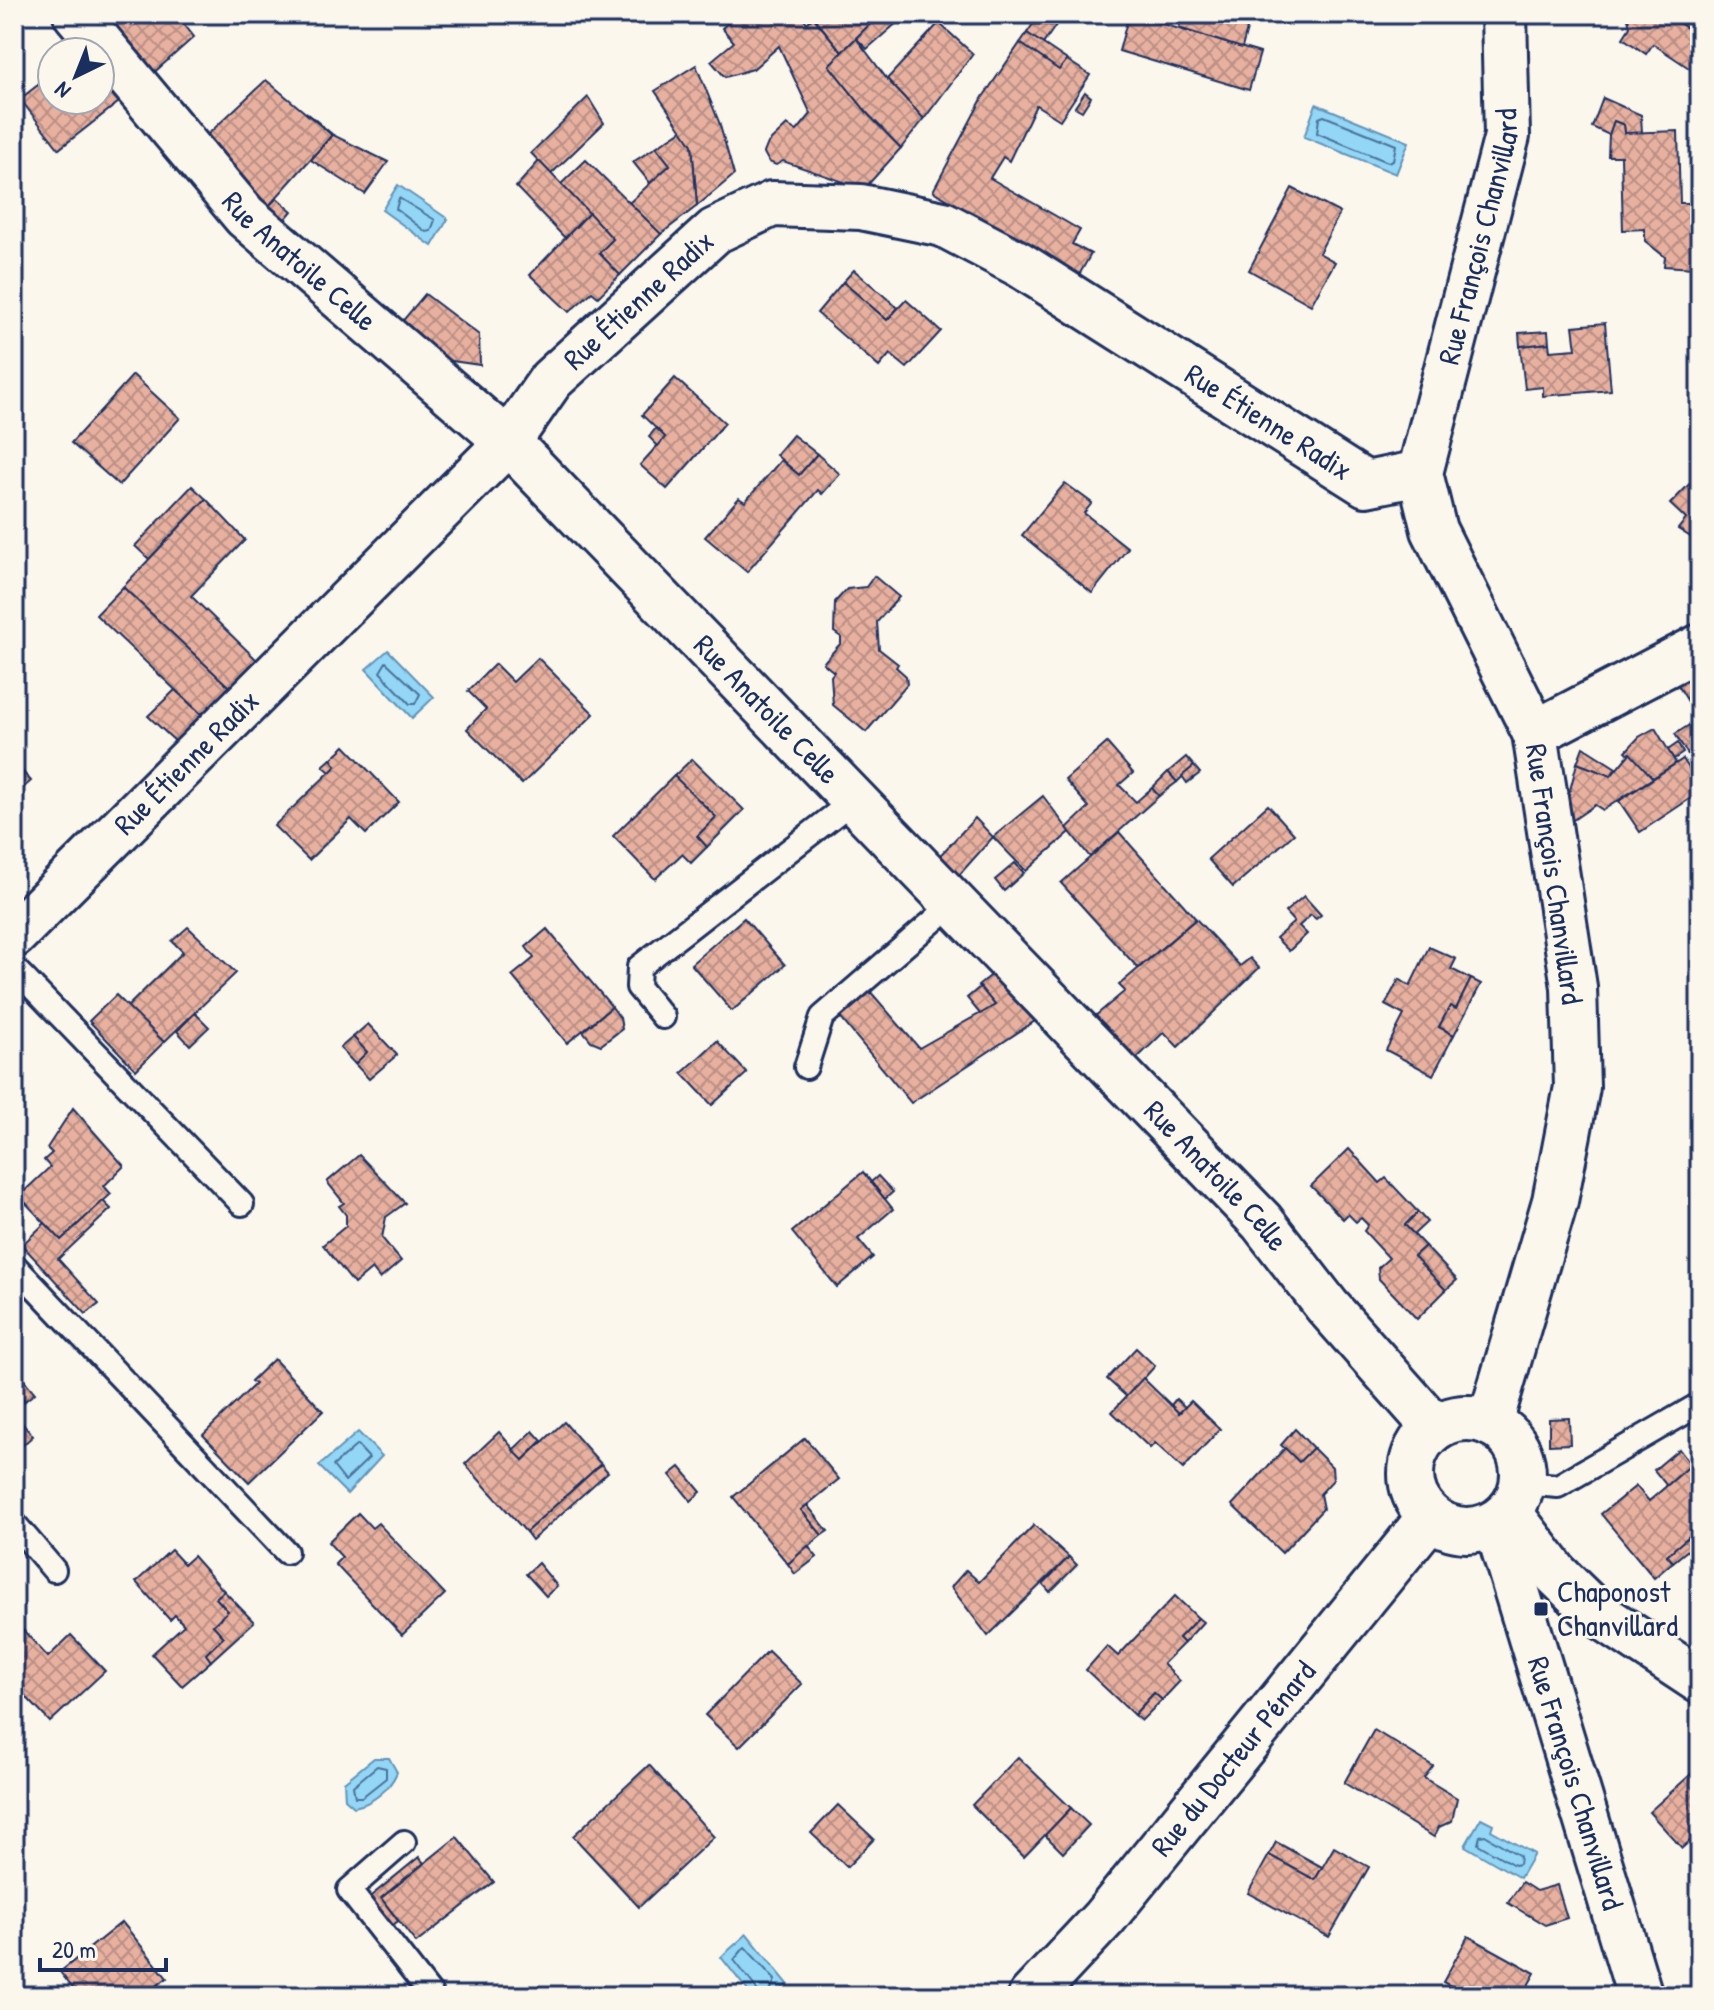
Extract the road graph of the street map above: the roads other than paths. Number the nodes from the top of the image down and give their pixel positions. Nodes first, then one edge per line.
1 (76, 14) edge
2 (1504, 14) edge
3 (508, 442) junction
4 (1420, 473) junction
5 (1700, 647) edge
6 (1535, 733) junction
7 (854, 800) junction
8 (954, 903) junction
9 (14, 935) edge
10 (14, 968) edge
11 (663, 1017) dead end
12 (806, 1067) dead end
13 (242, 1204) dead end
14 (14, 1265) edge
15 (1700, 1404) edge
16 (1490, 1423) junction
17 (1435, 1428) junction
18 (1509, 1506) junction
19 (1430, 1517) junction
20 (14, 1523) edge
21 (286, 1552) dead end
22 (54, 1570) dead end
23 (1700, 1681) edge
24 (404, 1842) dead end
25 (432, 1996) edge
26 (1031, 1996) edge
27 (1640, 1996) edge

1 - 3 street, Rue Anatoile Celle
2 - 4 street, Rue François Chanvillard
3 - 4 street, Rue Étienne Radix
3 - 7 street, Rue Anatoile Celle
3 - 9 street, Rue Étienne Radix
4 - 6 street, Rue François Chanvillard
5 - 6 street
6 - 16 street, Rue François Chanvillard
7 - 8 street, Rue Anatoile Celle
7 - 11 lane
8 - 12 lane
8 - 17 street, Rue Anatoile Celle
10 - 13 lane
14 - 21 lane
15 - 18 lane
16 - 17 street
16 - 18 street
17 - 19 street
18 - 19 street
18 - 23 street
18 - 27 street, Rue François Chanvillard
19 - 26 street, Rue du Docteur Pénard
20 - 22 lane
24 - 25 lane

